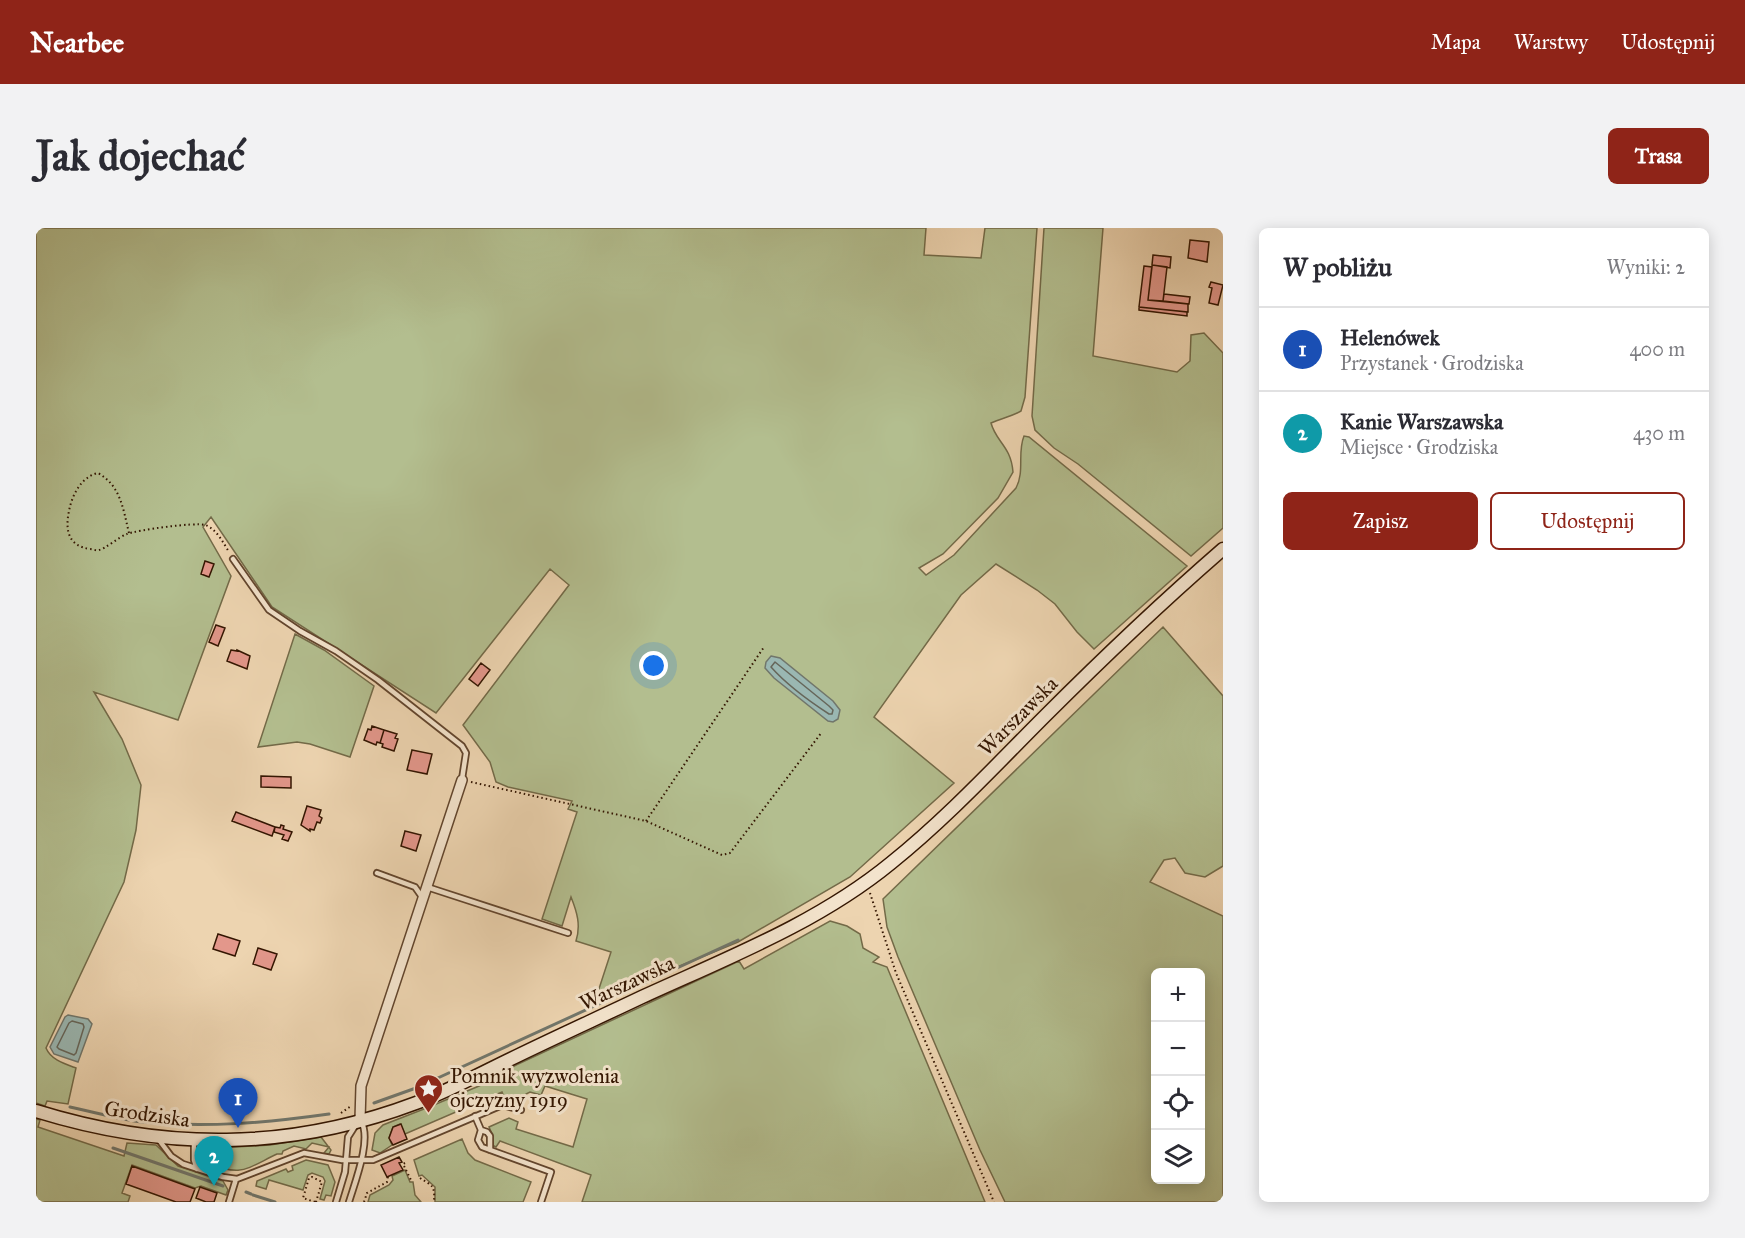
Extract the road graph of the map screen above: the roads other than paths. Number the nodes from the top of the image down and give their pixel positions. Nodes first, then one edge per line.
1 (1223, 549) edge
2 (233, 559) road end
3 (462, 780) joint
4 (377, 873) dead end
5 (427, 887) junction
6 (424, 899) junction
7 (568, 933) dead end
8 (521, 1110) dead end
9 (36, 1111) edge
10 (475, 1116) junction
11 (360, 1120) junction
12 (481, 1130) junction
13 (157, 1138) junction
14 (194, 1141) junction
15 (490, 1150) junction
16 (347, 1160) junction
17 (360, 1161) junction
18 (197, 1168) junction
19 (236, 1179) junction
20 (229, 1202) edge
21 (336, 1202) edge
22 (349, 1202) edge
23 (541, 1202) edge

1 - 11 main road, Warszawska
2 - 3 lane
3 - 5 street
4 - 6 lane
5 - 6 street
5 - 7 lane
6 - 11 street
8 - 10 lane
9 - 13 main road, Grodziska
10 - 12 lane
10 - 17 lane
11 - 14 main road, Grodziska
11 - 16 lane
11 - 17 lane
12 - 15 lane
12 - 15 lane
13 - 14 main road, Grodziska
13 - 18 lane
14 - 18 lane
15 - 23 lane
16 - 17 lane
16 - 19 lane
16 - 21 lane
17 - 22 lane
18 - 19 lane
19 - 20 lane

